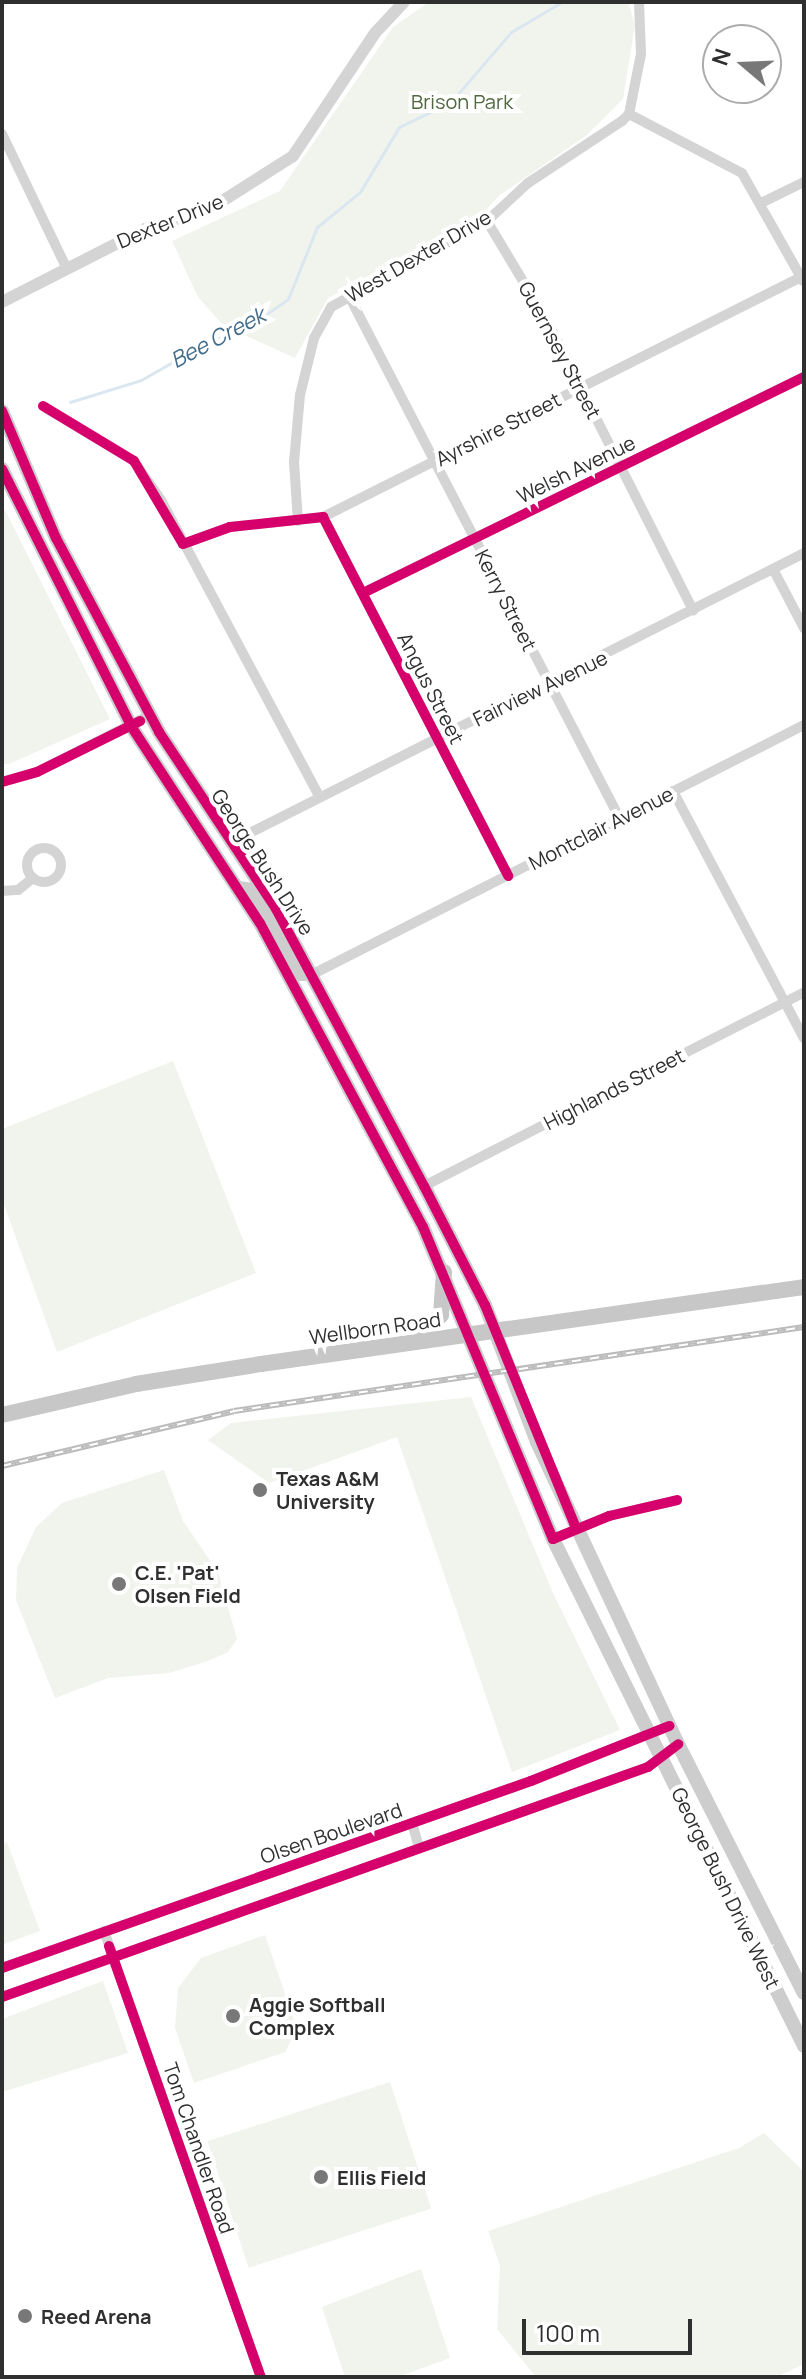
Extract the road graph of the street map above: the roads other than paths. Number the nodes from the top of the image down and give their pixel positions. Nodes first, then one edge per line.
1 (404, 2) edge
2 (639, 2) edge
3 (629, 114) junction
4 (2, 134) edge
5 (804, 182) edge
6 (761, 203) junction
7 (487, 221) junction
8 (65, 265) junction
9 (802, 280) edge
10 (349, 296) junction
11 (2, 302) edge
12 (804, 377) edge
13 (580, 388) junction
14 (2, 411) edge
15 (134, 461) dead end
16 (434, 461) junction
17 (621, 467) junction
18 (2, 469) edge
19 (323, 517) junction
20 (298, 521) junction
21 (474, 538) junction
22 (183, 544) junction
23 (804, 553) edge
24 (773, 569) junction
25 (363, 593) junction
26 (693, 610) junction
27 (804, 628) edge
28 (550, 685) junction
29 (150, 715) junction
30 (804, 725) edge
31 (131, 726) junction
32 (437, 738) junction
33 (2, 782) edge
34 (673, 791) junction
35 (319, 796) junction
36 (620, 819) junction
37 (232, 842) junction
38 (508, 876) junction
39 (33, 878) dead end
40 (239, 888) junction
41 (2, 891) edge
42 (313, 974) junction
43 (804, 992) edge
44 (785, 1002) junction
45 (804, 1038) edge
46 (424, 1186) junction
47 (444, 1272) junction
48 (804, 1287) edge
49 (495, 1333) junction
50 (468, 1336) junction
51 (414, 1342) junction
52 (2, 1415) edge
53 (677, 1500) dead end
54 (576, 1528) junction
55 (553, 1539) junction
56 (669, 1726) junction
57 (648, 1735) junction
58 (678, 1744) junction
59 (662, 1760) junction
60 (412, 1823) junction
61 (419, 1847) junction
62 (104, 1931) junction
63 (113, 1958) junction
64 (2, 1968) edge
65 (804, 1993) edge
66 (2, 1997) edge
67 (804, 2046) edge
68 (261, 2377) edge

1 - 8 street, Dexter Drive
2 - 3 street
3 - 6 street
3 - 7 street, West Dexter Drive
4 - 8 street
5 - 6 street
6 - 9 street
7 - 10 street, West Dexter Drive
7 - 13 street, Guernsey Street
8 - 11 street, Dexter Drive
9 - 13 street, Ayrshire Street
10 - 16 street, Kerry Street
10 - 20 street, West Dexter Drive
12 - 17 street, Welsh Avenue
13 - 16 street, Ayrshire Street
13 - 17 street, Guernsey Street
14 - 29 main road, George Bush Drive
15 - 22 street
16 - 19 street, Ayrshire Street
16 - 21 street, Kerry Street
17 - 21 street, Welsh Avenue
17 - 26 street, Guernsey Street
18 - 31 main road, George Bush Drive
19 - 20 street, Ayrshire Street
19 - 25 street, Angus Street
20 - 22 street, Ayrshire Street
21 - 25 street, Welsh Avenue
21 - 28 street, Kerry Street
22 - 35 street
23 - 24 street, Fairview Avenue
24 - 26 street, Fairview Avenue
24 - 27 street
25 - 32 street, Angus Street
26 - 28 street, Fairview Avenue
28 - 32 street, Fairview Avenue
28 - 36 street, Kerry Street
29 - 31 street
29 - 37 main road, George Bush Drive
30 - 34 street, Montclair Avenue
31 - 33 street
31 - 40 main road, George Bush Drive
32 - 35 street, Fairview Avenue
32 - 38 street, Angus Street
34 - 36 street, Montclair Avenue
34 - 44 street
35 - 37 street, Fairview Avenue
36 - 38 street, Montclair Avenue
37 - 42 main road, George Bush Drive
38 - 42 street, Montclair Avenue
39 - 41 street
40 - 42 main road
40 - 47 main road, George Bush Drive
42 - 46 main road, George Bush Drive
43 - 44 street, Highlands Street
44 - 45 street
44 - 46 street, Highlands Street
46 - 49 main road, George Bush Drive
47 - 50 main road, George Bush Drive
47 - 51 main road
48 - 49 main road, Wellborn Road
49 - 50 main road, Wellborn Road
49 - 54 main road, George Bush Drive West
50 - 51 main road, Wellborn Road
50 - 55 main road, George Bush Drive West
51 - 52 main road, Wellborn Road
53 - 54 street
54 - 55 street
54 - 56 main road, George Bush Drive West
55 - 57 main road, George Bush Drive West
56 - 57 street, Olsen Boulevard
56 - 58 main road, George Bush Drive West
57 - 59 main road, George Bush Drive West
57 - 60 street, Olsen Boulevard
58 - 59 street
58 - 65 main road, George Bush Drive West
59 - 61 street
59 - 67 main road, George Bush Drive West
60 - 61 street
60 - 62 street, Olsen Boulevard
61 - 63 street
62 - 63 street, Tom Chandler Road
62 - 64 street, Olsen Boulevard
63 - 66 street
63 - 68 street, Tom Chandler Road

